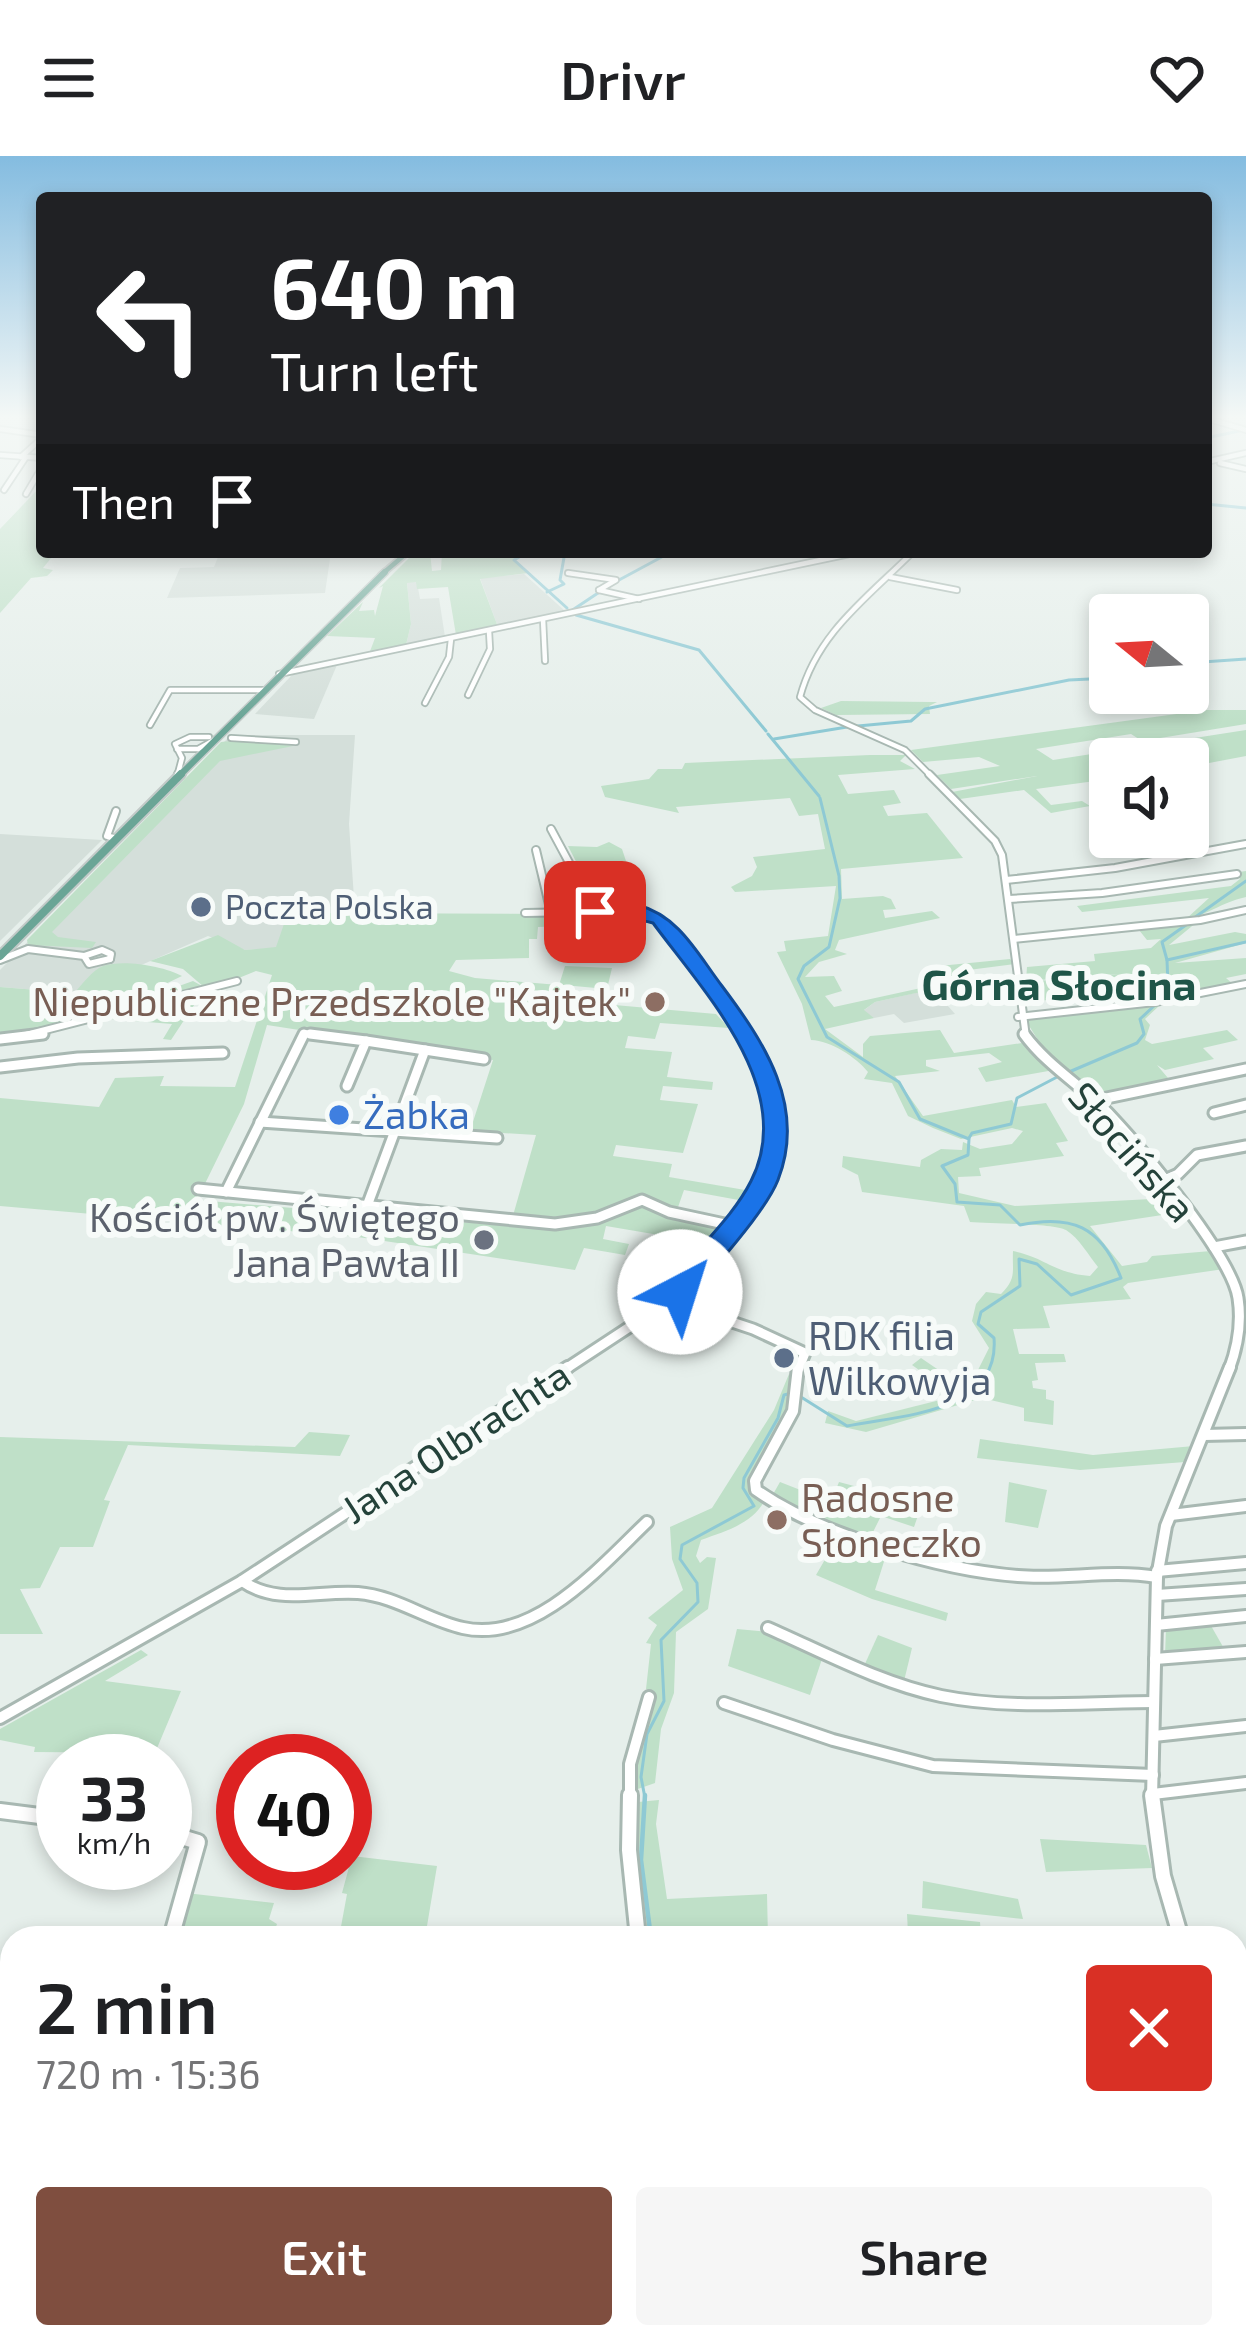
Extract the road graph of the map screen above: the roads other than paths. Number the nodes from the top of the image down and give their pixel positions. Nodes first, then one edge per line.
1 (399, 558) edge
2 (831, 558) edge
3 (908, 558) edge
4 (568, 574) dead end
5 (890, 577) junction
6 (957, 590) dead end
7 (639, 599) junction
8 (543, 620) junction
9 (499, 628) junction
10 (489, 631) junction
11 (451, 639) junction
12 (502, 640) dead end
13 (545, 661) dead end
14 (284, 672) junction
15 (268, 687) junction
16 (468, 694) dead end
17 (424, 703) dead end
18 (150, 725) dead end
19 (212, 738) junction
20 (229, 738) dead end
21 (296, 742) dead end
22 (177, 749) junction
23 (176, 780) junction
24 (116, 811) dead end
25 (551, 829) dead end
26 (117, 839) junction
27 (1246, 844) edge
28 (562, 853) junction
29 (1237, 874) dead end
30 (1006, 880) junction
31 (1009, 899) junction
32 (1246, 910) edge
33 (638, 911) junction
34 (551, 913) junction
35 (525, 914) dead end
36 (24, 931) junction
37 (1014, 939) junction
38 (32, 950) junction
39 (84, 956) dead end
40 (0, 958) edge
41 (237, 981) dead end
42 (1246, 983) edge
43 (1018, 1017) junction
44 (0, 1039) edge
45 (366, 1041) junction
46 (425, 1050) junction
47 (223, 1053) dead end
48 (484, 1060) dead end
49 (0, 1067) edge
50 (1246, 1069) edge
51 (347, 1086) dead end
52 (1097, 1100) junction
53 (1244, 1108) edge
54 (1214, 1113) dead end
55 (260, 1122) junction
56 (395, 1131) junction
57 (497, 1138) dead end
58 (1246, 1146) edge
59 (1162, 1180) junction
60 (198, 1189) dead end
61 (226, 1192) junction
62 (367, 1206) junction
63 (734, 1226) junction
64 (1246, 1241) edge
65 (1214, 1247) junction
66 (669, 1301) junction
67 (1244, 1331) edge
68 (1246, 1433) edge
69 (1204, 1435) junction
70 (1246, 1506) edge
71 (1171, 1515) junction
72 (647, 1522) dead end
73 (1246, 1563) edge
74 (1157, 1574) junction
75 (242, 1581) junction
76 (1246, 1589) edge
77 (1156, 1594) junction
78 (1246, 1616) edge
79 (1156, 1625) junction
80 (768, 1628) dead end
81 (1246, 1652) edge
82 (1155, 1659) junction
83 (649, 1697) dead end
84 (724, 1702) dead end
85 (1154, 1702) junction
86 (0, 1718) edge
87 (1246, 1726) edge
88 (1154, 1736) junction
89 (1153, 1774) junction
90 (1246, 1783) edge
91 (1153, 1794) junction
92 (0, 1811) edge
93 (36, 1816) edge
94 (184, 1890) edge
95 (174, 1926) edge
96 (637, 1926) edge
97 (1178, 1926) edge

1 - 14 main road
2 - 7 street
3 - 5 street
4 - 7 street
5 - 6 street
5 - 30 street
7 - 8 street
8 - 9 street
8 - 13 street
9 - 10 street
9 - 12 street
10 - 11 street
10 - 16 street
11 - 14 street
11 - 17 street
14 - 15 main road
15 - 18 street
15 - 19 main road
19 - 22 street
19 - 22 street
19 - 23 main road
20 - 21 street
22 - 23 street
23 - 26 main road
24 - 26 street
25 - 28 street
26 - 36 main road
27 - 30 street
28 - 33 street
28 - 34 street
29 - 31 street
30 - 31 street
31 - 37 street
32 - 37 street
33 - 34 street
33 - 63 street, Jana Olbrachta
34 - 35 street
36 - 38 street
36 - 40 main road
37 - 43 street
38 - 39 street
38 - 40 street
41 - 44 street
42 - 43 street
43 - 52 street, Słocińska
45 - 46 street
45 - 51 street
45 - 55 street
46 - 48 street
46 - 56 street
47 - 49 street
50 - 52 street
52 - 59 street, Słocińska
53 - 54 street
55 - 56 street
55 - 61 street
56 - 57 street
56 - 62 street
58 - 59 street
59 - 65 street, Słocińska
60 - 61 street
61 - 62 street
62 - 63 street
63 - 66 street, Jana Olbrachta
64 - 65 street, Słocińska
65 - 67 street, Słocińska
66 - 74 street
66 - 75 street, Jana Olbrachta
67 - 69 street, Słocińska
68 - 69 street
69 - 71 street, Słocińska
70 - 71 street
71 - 74 street, Słocińska
72 - 75 street
73 - 74 street
74 - 77 street, Słocińska
75 - 86 street, Jana Olbrachta
76 - 77 street
77 - 79 street, Słocińska
78 - 79 street
79 - 82 street, Słocińska
80 - 85 street
81 - 82 street
82 - 85 street, Słocińska
83 - 96 street
84 - 89 street
85 - 88 street, Słocińska
87 - 88 street
88 - 89 street, Słocińska
89 - 91 street, Słocińska
90 - 91 street
91 - 97 street, Słocińska
92 - 93 street
94 - 95 street

